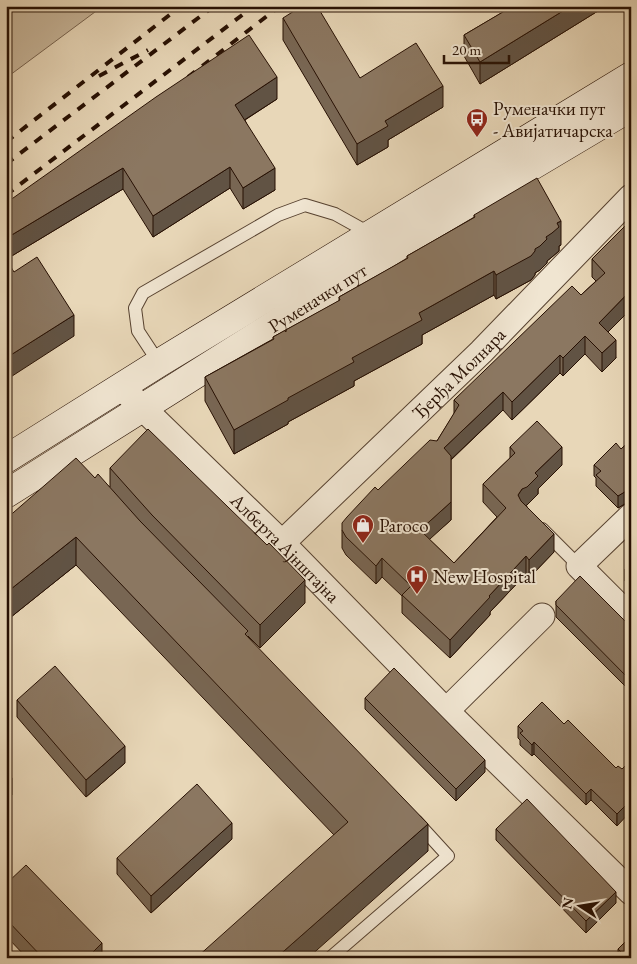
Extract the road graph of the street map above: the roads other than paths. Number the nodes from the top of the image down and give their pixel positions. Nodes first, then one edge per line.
1 (631, 76) edge
2 (631, 107) edge
3 (631, 198) edge
4 (371, 234) junction
5 (159, 362) junction
6 (121, 387) junction
7 (142, 408) junction
8 (6, 459) edge
9 (6, 494) edge
10 (631, 516) edge
11 (533, 520) edge
12 (282, 543) junction
13 (579, 566) junction
14 (542, 616) dead end
15 (631, 618) edge
16 (446, 711) junction
17 (407, 812) edge
18 (631, 892) edge
19 (330, 958) edge

1 - 4 main road, Руменачки пут
2 - 7 main road, Руменачки пут
3 - 12 street, Ђерђа Молнара
4 - 5 main road, Руменачки пут
4 - 5 lane
5 - 6 main road, Руменачки пут
6 - 7 street, Алберта Ајнштајна
6 - 8 main road, Руменачки пут
7 - 9 main road, Руменачки пут
7 - 12 street, Алберта Ајнштајна
10 - 13 street
11 - 13 lane
12 - 16 street, Алберта Ајнштајна
13 - 15 street
14 - 16 street
16 - 18 street, Алберта Ајнштајна
17 - 19 lane

